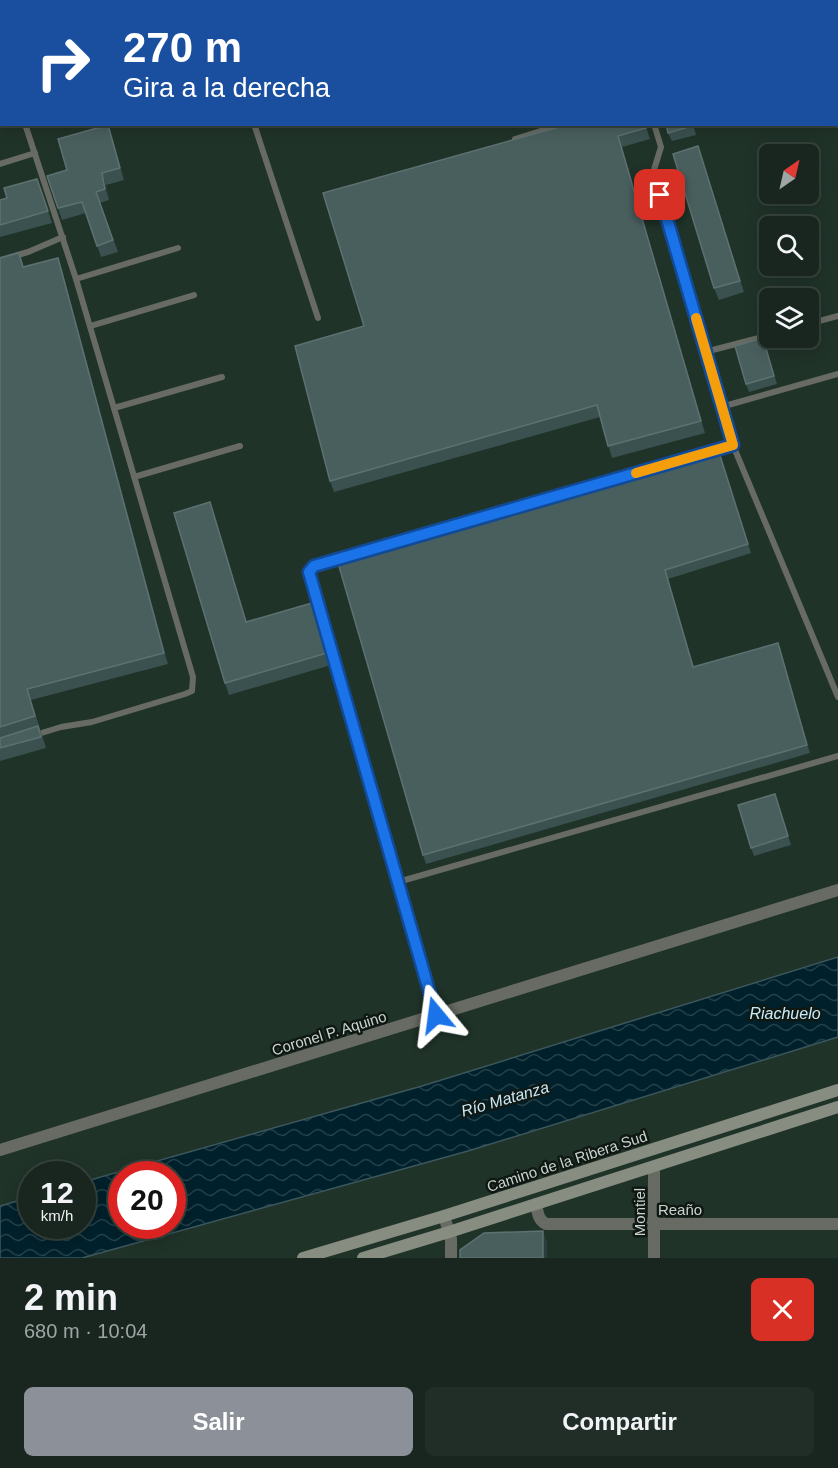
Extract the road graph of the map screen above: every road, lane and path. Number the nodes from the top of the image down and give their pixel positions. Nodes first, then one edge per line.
1 (26, 126) edge
2 (255, 126) edge
3 (557, 126) edge
4 (655, 126) edge
5 (515, 139) edge
6 (35, 153) junction
7 (0, 164) edge
8 (63, 237) junction
9 (178, 248) dead end
10 (0, 260) edge
11 (76, 279) junction
12 (194, 295) dead end
13 (838, 316) edge
14 (318, 318) dead end
15 (819, 321) edge
16 (90, 326) junction
17 (759, 338) edge
18 (705, 352) junction
19 (838, 374) edge
20 (222, 377) dead end
21 (721, 407) junction
22 (114, 408) junction
23 (733, 445) junction
24 (240, 447) dead end
25 (699, 455) edge
26 (134, 477) junction
27 (348, 556) edge
28 (838, 697) edge
29 (30, 736) edge
30 (838, 756) edge
31 (398, 882) junction
32 (838, 890) edge
33 (436, 1015) junction
34 (838, 1090) edge
35 (838, 1107) edge
36 (0, 1150) edge
37 (654, 1167) junction
38 (536, 1204) junction
39 (444, 1216) junction
40 (654, 1224) junction
41 (838, 1224) edge
42 (450, 1232) junction
43 (303, 1258) edge
44 (363, 1258) edge
45 (450, 1258) edge
46 (654, 1258) edge

1 - 6 lane
2 - 14 lane
3 - 5 lane
4 - 18 lane
6 - 7 lane
6 - 8 lane
8 - 10 lane
8 - 11 lane
9 - 11 lane
11 - 16 lane
12 - 16 lane
13 - 15 lane
16 - 22 lane
17 - 18 lane
18 - 21 lane
19 - 21 lane
20 - 22 lane
21 - 23 lane
22 - 26 lane
23 - 25 lane
23 - 28 lane
24 - 26 lane
26 - 29 lane
27 - 31 lane
30 - 31 lane
31 - 33 lane
32 - 33 street, Coronel P. Aquino
33 - 36 street, Coronel P. Aquino
34 - 39 main road, Camino de la Ribera Sud
35 - 37 main road, Camino de la Ribera Sud
37 - 38 main road, Camino de la Ribera Sud
37 - 40 street, Montiel
38 - 40 street, Reaño
38 - 42 main road, Camino de la Ribera Sud
39 - 42 street
39 - 43 main road, Camino de la Ribera Sud
40 - 41 street, Reaño
40 - 46 street, Montiel
42 - 44 main road, Camino de la Ribera Sud
42 - 45 street

